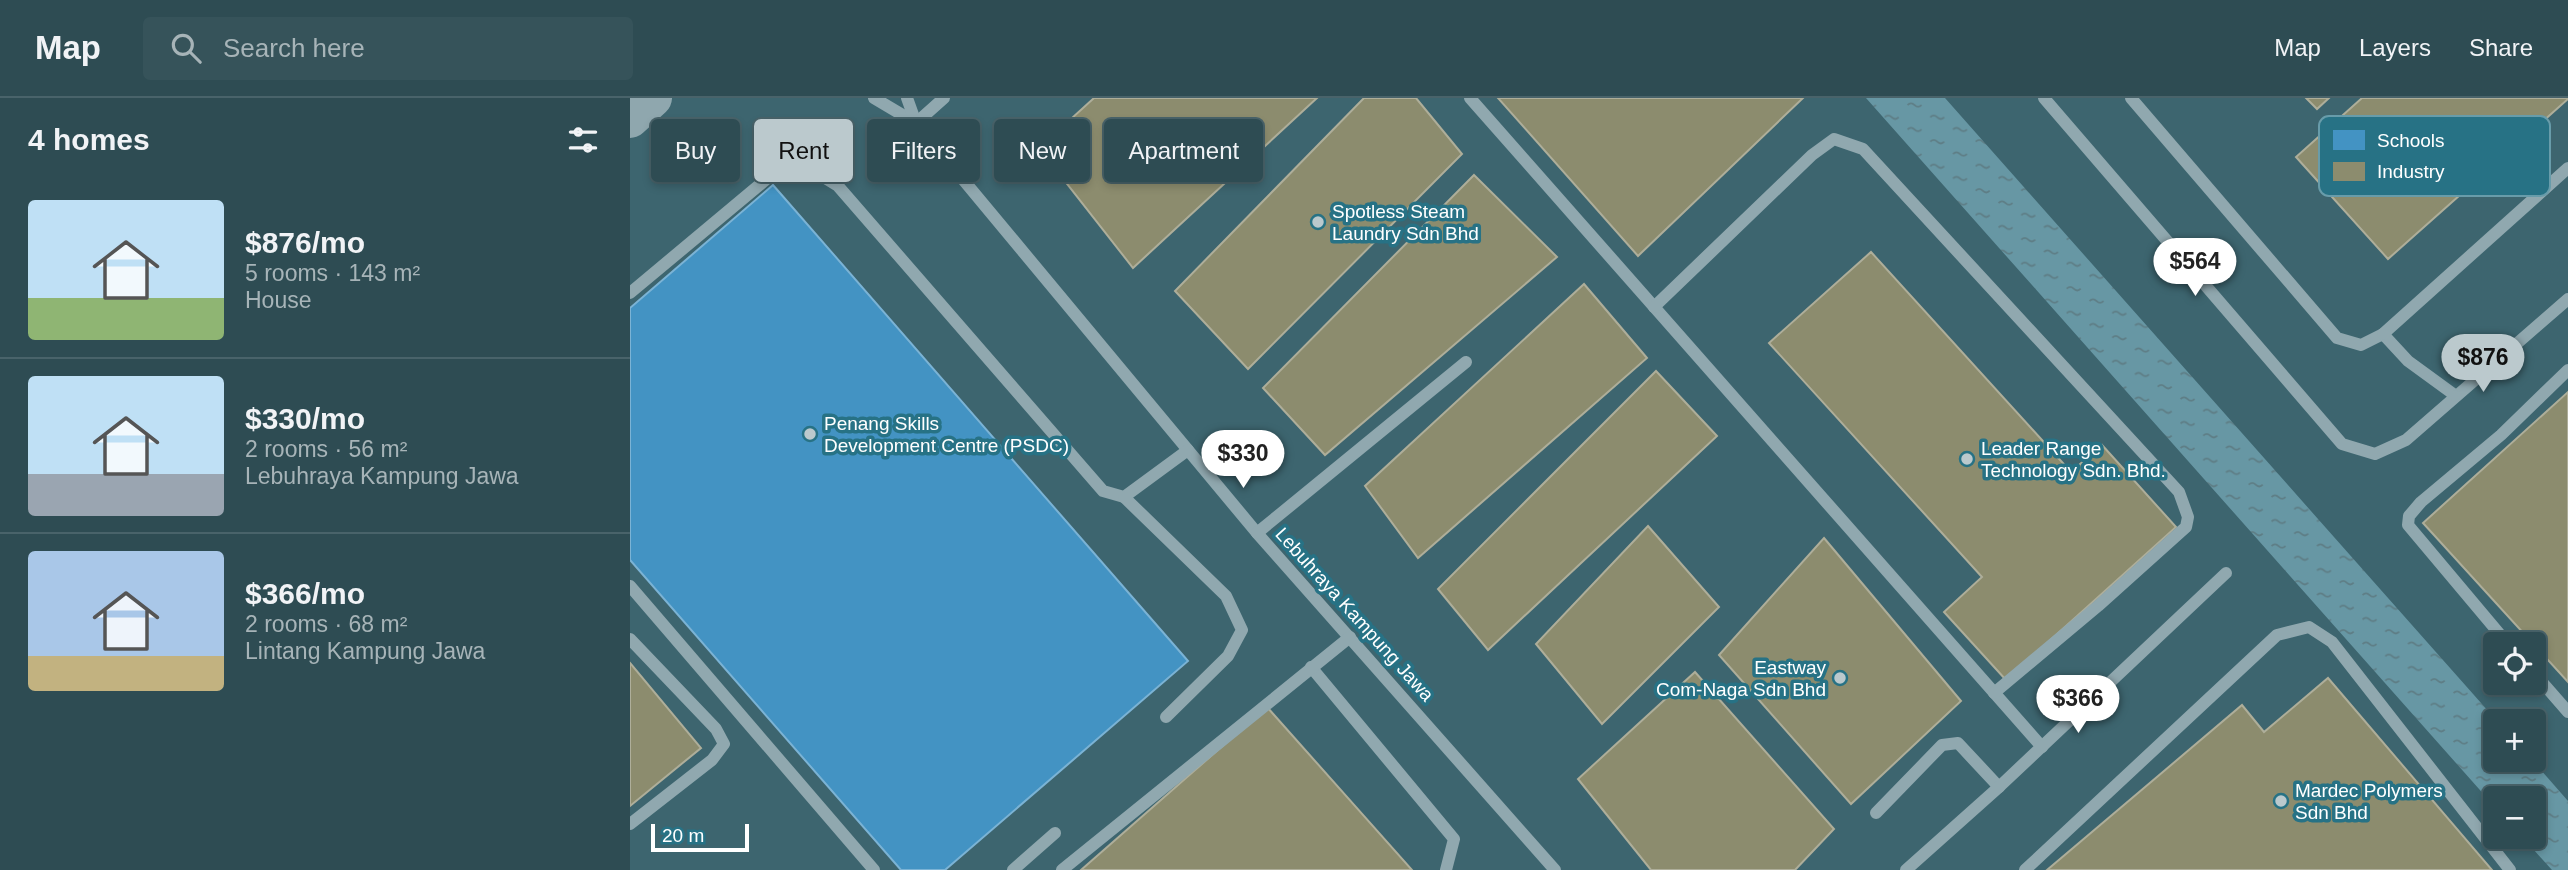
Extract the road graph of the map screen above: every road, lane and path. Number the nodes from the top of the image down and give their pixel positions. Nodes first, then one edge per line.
1 (653, 98) edge
2 (874, 98) edge
3 (907, 98) edge
4 (944, 98) edge
5 (1470, 98) edge
6 (2044, 98) edge
7 (2131, 98) edge
8 (630, 119) edge
9 (909, 119) edge
10 (915, 119) edge
11 (920, 119) edge
12 (2568, 168) edge
13 (965, 182) edge
14 (2550, 184) edge
15 (2537, 196) edge
16 (630, 293) edge
17 (2568, 299) edge
18 (1654, 307) junction
19 (2383, 334) junction
20 (1465, 362) dead end
21 (2568, 370) edge
22 (2456, 396) junction
23 (1188, 450) junction
24 (1124, 497) junction
25 (1257, 533) junction
26 (2226, 573) dead end
27 (630, 586) edge
28 (2498, 632) edge
29 (1350, 637) junction
30 (630, 639) edge
31 (1311, 667) junction
32 (2546, 687) edge
33 (1994, 693) junction
34 (2568, 712) edge
35 (1166, 718) dead end
36 (2042, 747) junction
37 (1999, 787) junction
38 (1876, 813) dead end
39 (630, 824) edge
40 (1055, 833) dead end
41 (874, 870) edge
42 (1013, 870) edge
43 (1062, 870) edge
44 (1446, 870) edge
45 (1555, 870) edge
46 (1906, 870) edge
47 (2025, 870) edge
48 (2510, 870) edge

1 - 8 highway
2 - 9 street, Lebuhraya Kampung Jawa
3 - 10 street, Lebuhraya Kampung Jawa
4 - 11 street
5 - 18 street
6 - 22 street
7 - 19 street
12 - 14 street
13 - 23 street, Lebuhraya Kampung Jawa
15 - 19 street
16 - 24 street
17 - 22 street
18 - 33 street
18 - 33 street
19 - 22 street
20 - 25 street
21 - 28 street
23 - 24 street
23 - 25 street, Lebuhraya Kampung Jawa
24 - 35 street
25 - 29 street, Lebuhraya Kampung Jawa
26 - 36 street
27 - 41 street
29 - 31 street
29 - 45 street, Lebuhraya Kampung Jawa
30 - 39 street
31 - 43 street
31 - 44 street
32 - 34 street
33 - 36 street
36 - 37 street
37 - 38 street
37 - 46 street
40 - 42 street
47 - 48 street

